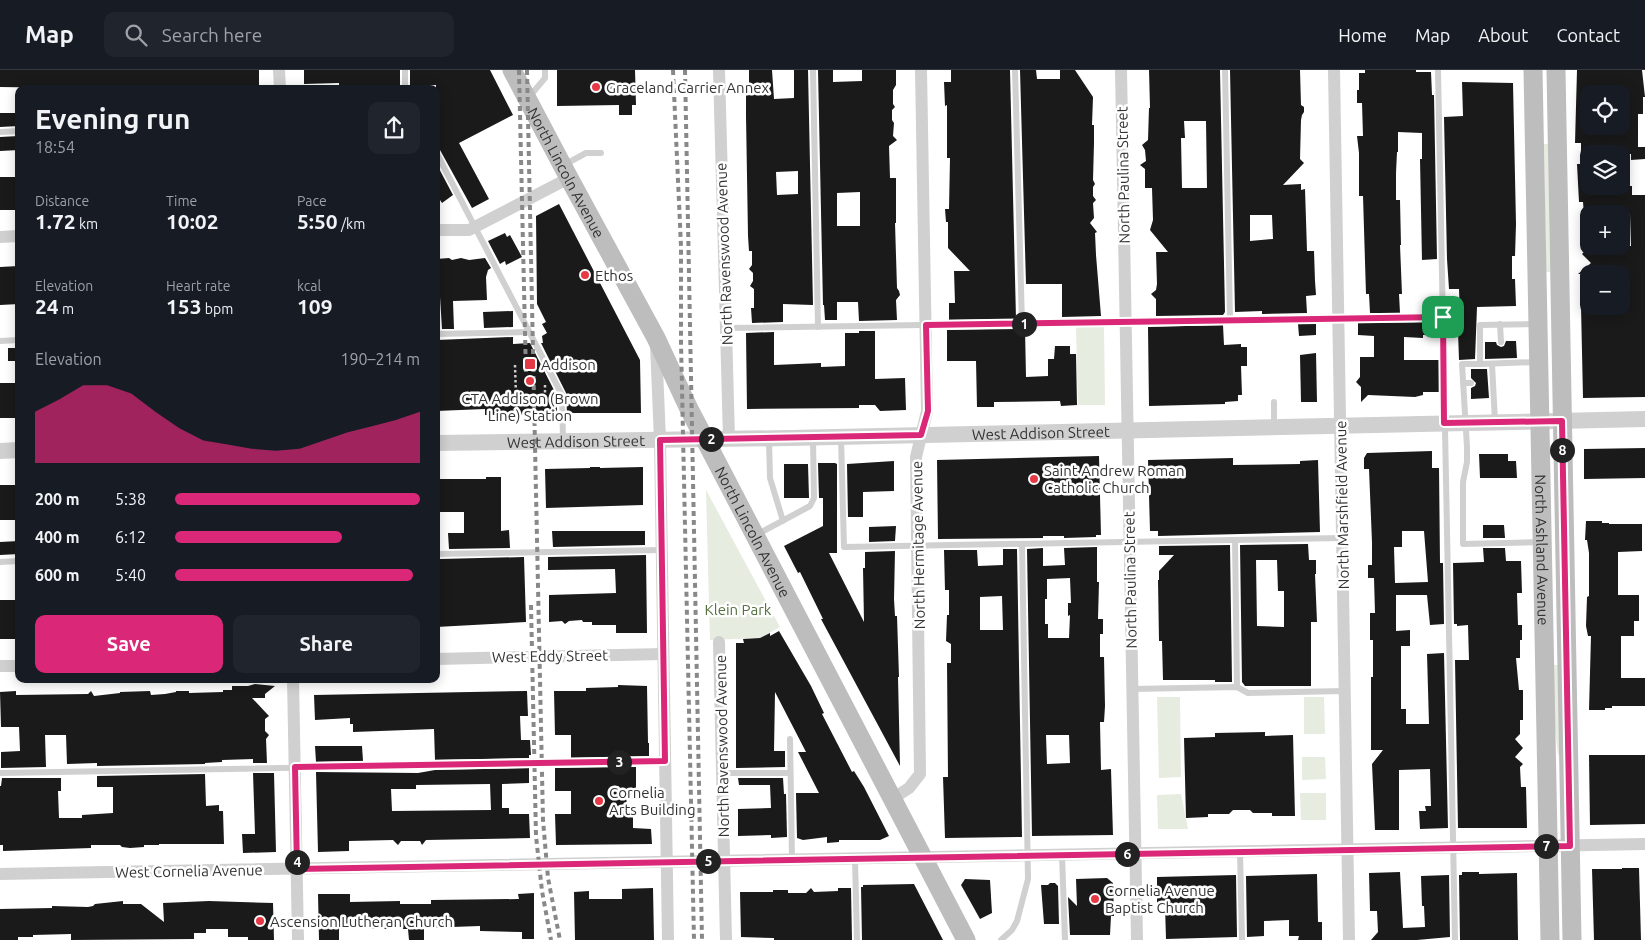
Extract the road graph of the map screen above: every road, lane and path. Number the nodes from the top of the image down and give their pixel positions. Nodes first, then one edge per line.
1 (279, 70) edge
2 (404, 70) edge
3 (512, 70) edge
4 (545, 70) edge
5 (719, 70) edge
6 (813, 70) edge
7 (921, 70) edge
8 (1015, 70) edge
9 (1120, 70) edge
10 (1225, 70) edge
11 (1334, 70) edge
12 (1438, 70) edge
13 (1533, 70) edge
14 (1556, 70) edge
15 (280, 85) edge
16 (405, 85) edge
17 (527, 99) junction
18 (15, 131) edge
19 (0, 132) edge
20 (601, 153) dead end
21 (440, 160) edge
22 (566, 172) junction
23 (475, 227) junction
24 (440, 230) edge
25 (15, 236) edge
26 (0, 237) edge
27 (1443, 317) junction
28 (1338, 318) junction
29 (1230, 320) junction
30 (1126, 322) junction
31 (1022, 324) junction
32 (1500, 324) junction
33 (1538, 324) junction
34 (926, 325) junction
35 (818, 327) junction
36 (726, 328) junction
37 (529, 332) junction
38 (440, 334) edge
39 (656, 338) junction
40 (15, 340) edge
41 (0, 341) edge
42 (1501, 342) dead end
43 (1539, 362) junction
44 (1480, 364) junction
45 (1492, 364) junction
46 (515, 365) dead end
47 (1464, 383) junction
48 (1471, 383) dead end
49 (516, 396) dead end
50 (1274, 402) dead end
51 (1645, 419) edge
52 (1540, 421) junction
53 (1562, 421) junction
54 (1495, 422) junction
55 (1444, 423) junction
56 (1466, 423) junction
57 (1340, 426) junction
58 (1274, 427) junction
59 (1128, 430) junction
60 (921, 435) junction
61 (841, 437) junction
62 (769, 438) junction
63 (813, 438) junction
64 (705, 439) junction
65 (729, 439) junction
66 (660, 440) junction
67 (563, 441) junction
68 (440, 443) edge
69 (15, 450) edge
70 (0, 451) edge
71 (782, 522) junction
72 (755, 536) junction
73 (1342, 538) junction
74 (1235, 540) junction
75 (1130, 542) junction
76 (1542, 542) junction
77 (1022, 544) junction
78 (917, 546) junction
79 (661, 550) junction
80 (440, 554) edge
81 (15, 561) edge
82 (0, 562) edge
83 (719, 642) dead end
84 (663, 654) junction
85 (440, 659) edge
86 (0, 666) edge
87 (15, 666) edge
88 (293, 683) edge
89 (1237, 687) junction
90 (1132, 689) junction
91 (1345, 691) junction
92 (790, 739) dead end
93 (665, 761) junction
94 (295, 767) junction
95 (0, 773) edge
96 (722, 773) junction
97 (790, 773) junction
98 (892, 799) junction
99 (1645, 844) edge
100 (1548, 846) junction
101 (1570, 846) junction
102 (1453, 848) junction
103 (1348, 850) junction
104 (1240, 852) junction
105 (1135, 854) junction
106 (1062, 855) junction
107 (1027, 856) junction
108 (924, 858) junction
109 (855, 859) junction
110 (792, 860) junction
111 (724, 861) junction
112 (666, 862) junction
113 (297, 869) junction
114 (0, 874) edge
115 (298, 940) edge
116 (668, 940) edge
117 (726, 940) edge
118 (857, 940) edge
119 (966, 940) edge
120 (1001, 940) edge
121 (1064, 940) edge
122 (1137, 940) edge
123 (1242, 940) edge
124 (1350, 940) edge
125 (1455, 940) edge
126 (1550, 940) edge
127 (1572, 940) edge

1 - 15 street
2 - 16 lane
3 - 17 main road, North Lincoln Avenue
4 - 17 lane
5 - 36 street, North Ravenswood Avenue
6 - 35 lane
7 - 34 street, North Hermitage Avenue
8 - 31 lane
9 - 30 street, North Paulina Street
10 - 29 lane
11 - 28 street, North Marshfield Avenue
12 - 27 lane
13 - 33 main road, North Ashland Avenue
14 - 53 main road, North Ashland Avenue
17 - 22 main road, North Lincoln Avenue
18 - 19 lane
20 - 22 lane
21 - 23 lane
22 - 23 street
22 - 39 main road, North Lincoln Avenue
23 - 24 street
23 - 37 lane
25 - 26 street
27 - 28 lane
27 - 55 lane
28 - 29 lane
28 - 57 street, North Marshfield Avenue
29 - 30 lane
30 - 31 lane
30 - 59 street, North Paulina Street
31 - 34 lane
32 - 33 lane
32 - 42 lane
32 - 44 lane
33 - 43 main road, North Ashland Avenue
34 - 35 lane
34 - 60 street, North Hermitage Avenue
35 - 36 lane
36 - 65 street, North Ravenswood Avenue
37 - 38 lane
37 - 67 lane
39 - 64 main road, North Lincoln Avenue
39 - 66 street
40 - 41 lane
43 - 45 lane
43 - 52 main road, North Ashland Avenue
44 - 45 lane
44 - 47 lane
45 - 54 lane
46 - 49 path
47 - 48 lane
47 - 56 lane
50 - 58 lane
51 - 53 street, West Addison Street
52 - 53 street, West Addison Street
52 - 54 street, West Addison Street
52 - 76 main road, North Ashland Avenue
53 - 101 main road, North Ashland Avenue
54 - 56 street, West Addison Street
55 - 56 street, West Addison Street
55 - 57 street, West Addison Street
55 - 102 lane
56 - 76 lane
57 - 58 street, West Addison Street
57 - 73 street, North Marshfield Avenue
58 - 59 street, West Addison Street
59 - 60 street, West Addison Street
59 - 75 street, North Paulina Street
60 - 61 street, West Addison Street
60 - 78 street, North Hermitage Avenue
61 - 63 street, West Addison Street
61 - 78 lane
62 - 63 street, West Addison Street
62 - 65 street, West Addison Street
62 - 71 lane
63 - 71 lane
64 - 65 street, West Addison Street
64 - 66 street, West Addison Street
64 - 72 main road, North Lincoln Avenue
66 - 67 street, West Addison Street
66 - 79 street
67 - 68 street, West Addison Street
69 - 70 street
71 - 72 lane
72 - 98 main road, North Lincoln Avenue
73 - 74 lane
73 - 91 street, North Marshfield Avenue
74 - 75 lane
74 - 89 lane
75 - 77 lane
75 - 90 street, North Paulina Street
76 - 100 main road, North Ashland Avenue
77 - 78 lane
77 - 107 lane
78 - 98 street, North Hermitage Avenue
79 - 80 lane
79 - 84 street
81 - 82 lane
83 - 96 street, North Ravenswood Avenue
84 - 85 street, West Eddy Street
84 - 93 street
86 - 87 street
88 - 94 street
89 - 90 lane
89 - 91 lane
90 - 105 street, North Paulina Street
91 - 103 street, North Marshfield Avenue
92 - 97 lane
93 - 94 lane
93 - 112 street
94 - 95 lane
94 - 113 street
96 - 97 lane
96 - 111 street, North Ravenswood Avenue
97 - 110 lane
98 - 108 main road, North Lincoln Avenue
99 - 101 street
100 - 101 street, West Cornelia Avenue
100 - 102 street, West Cornelia Avenue
100 - 126 main road, North Ashland Avenue
101 - 127 main road, North Ashland Avenue
102 - 103 street, West Cornelia Avenue
102 - 125 lane
103 - 104 street, West Cornelia Avenue
103 - 124 street, North Marshfield Avenue
104 - 105 street, West Cornelia Avenue
104 - 123 lane
105 - 106 street, West Cornelia Avenue
105 - 122 street, North Paulina Street
106 - 107 street, West Cornelia Avenue
106 - 121 lane
107 - 108 street, West Cornelia Avenue
107 - 120 lane
108 - 109 street, West Cornelia Avenue
108 - 119 main road, North Lincoln Avenue
109 - 110 street, West Cornelia Avenue
109 - 118 lane
110 - 111 street, West Cornelia Avenue
111 - 112 street, West Cornelia Avenue
111 - 117 street, North Ravenswood Avenue
112 - 113 street, West Cornelia Avenue
112 - 116 street
113 - 114 street, West Cornelia Avenue
113 - 115 street

